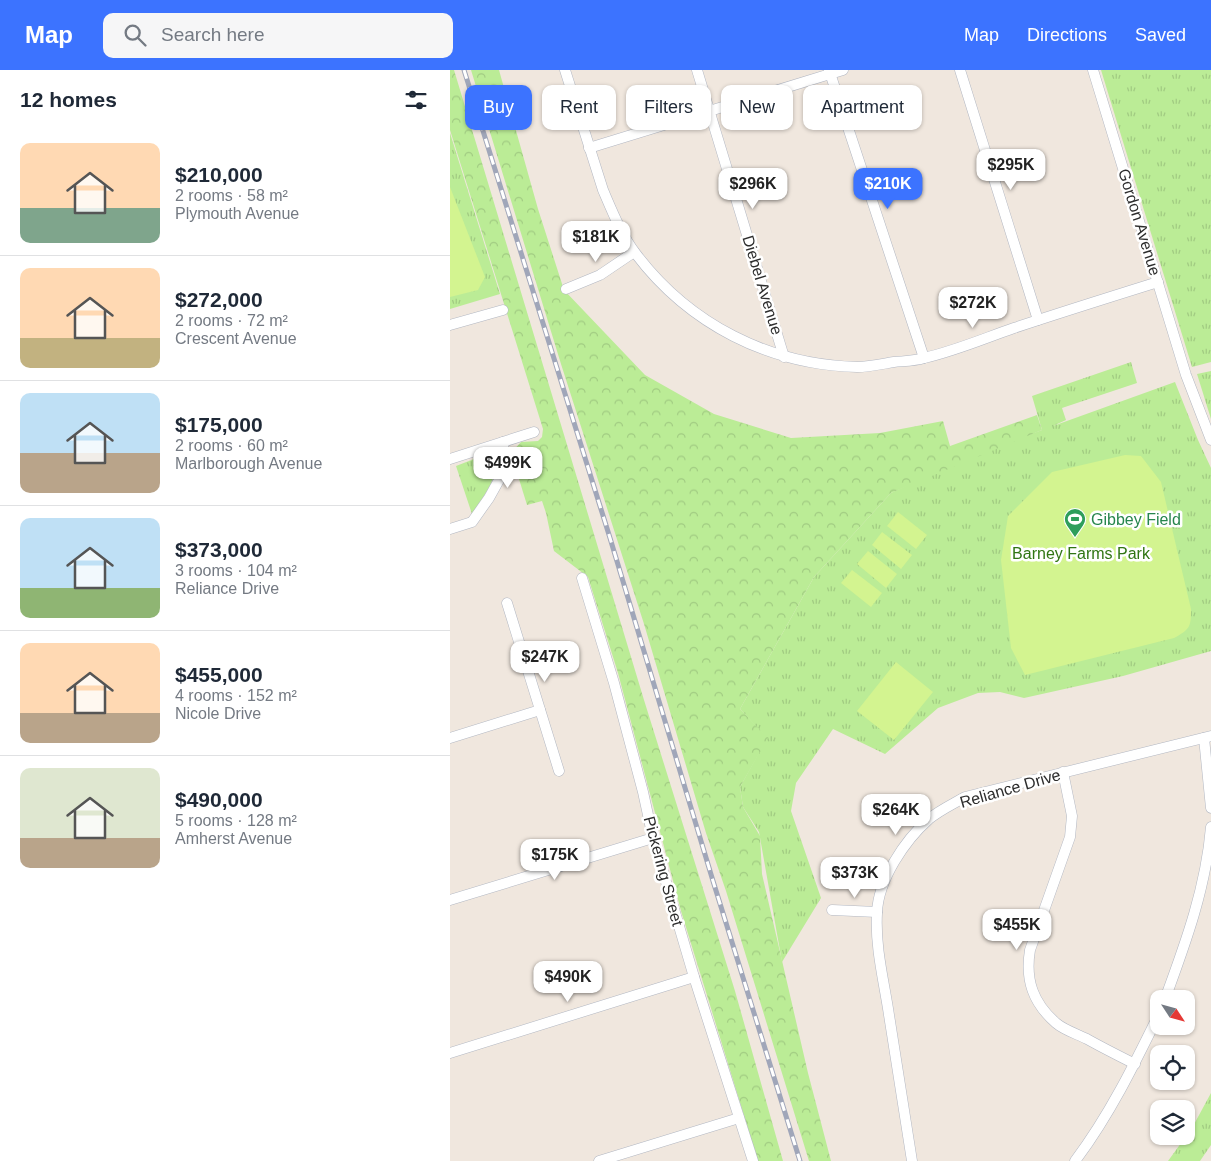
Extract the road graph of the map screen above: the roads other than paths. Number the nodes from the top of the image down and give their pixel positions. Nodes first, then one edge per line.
1 (565, 70) edge
2 (697, 70) edge
3 (843, 70) edge
4 (960, 70) edge
5 (1093, 70) edge
6 (829, 72) edge
7 (702, 85) edge
8 (711, 111) edge
9 (711, 114) edge
10 (648, 130) edge
11 (589, 148) junction
12 (634, 252) junction
13 (1158, 282) junction
14 (566, 289) dead end
15 (503, 310) dead end
16 (1038, 320) junction
17 (450, 325) edge
18 (784, 357) junction
19 (924, 358) junction
20 (534, 432) dead end
21 (1211, 440) edge
22 (503, 442) junction
23 (450, 459) edge
24 (450, 529) edge
25 (582, 578) dead end
26 (507, 603) dead end
27 (540, 710) junction
28 (1208, 737) edge
29 (450, 738) edge
30 (559, 771) dead end
31 (1063, 772) junction
32 (1211, 808) edge
33 (1211, 827) edge
34 (653, 838) junction
35 (450, 900) edge
36 (832, 910) dead end
37 (877, 912) junction
38 (694, 977) junction
39 (1168, 990) edge
40 (1150, 1033) edge
41 (450, 1053) edge
42 (1135, 1064) junction
43 (739, 1118) junction
44 (599, 1161) edge
45 (752, 1161) edge
46 (912, 1161) edge
47 (1075, 1161) edge

1 - 11 street
2 - 7 street, Diebel Avenue
3 - 6 street
4 - 16 street
5 - 13 street, Gordon Avenue
6 - 8 street
6 - 19 street
9 - 18 street, Diebel Avenue
10 - 11 street
11 - 12 street
12 - 14 street
12 - 18 street
13 - 16 street
13 - 21 street, Gordon Avenue
15 - 17 street
16 - 19 street
18 - 19 street
20 - 22 street
22 - 23 street
22 - 24 street
25 - 34 street, Pickering Street
26 - 27 street
27 - 29 street
27 - 30 street
28 - 31 street, Reliance Drive
28 - 32 street
31 - 37 street, Reliance Drive
31 - 42 street
33 - 39 street
34 - 35 street
34 - 38 street, Pickering Street
36 - 37 street
37 - 46 street, Reliance Drive
38 - 41 street
38 - 43 street, Pickering Street
40 - 42 street
42 - 47 street
43 - 44 street
43 - 45 street, Pickering Street

